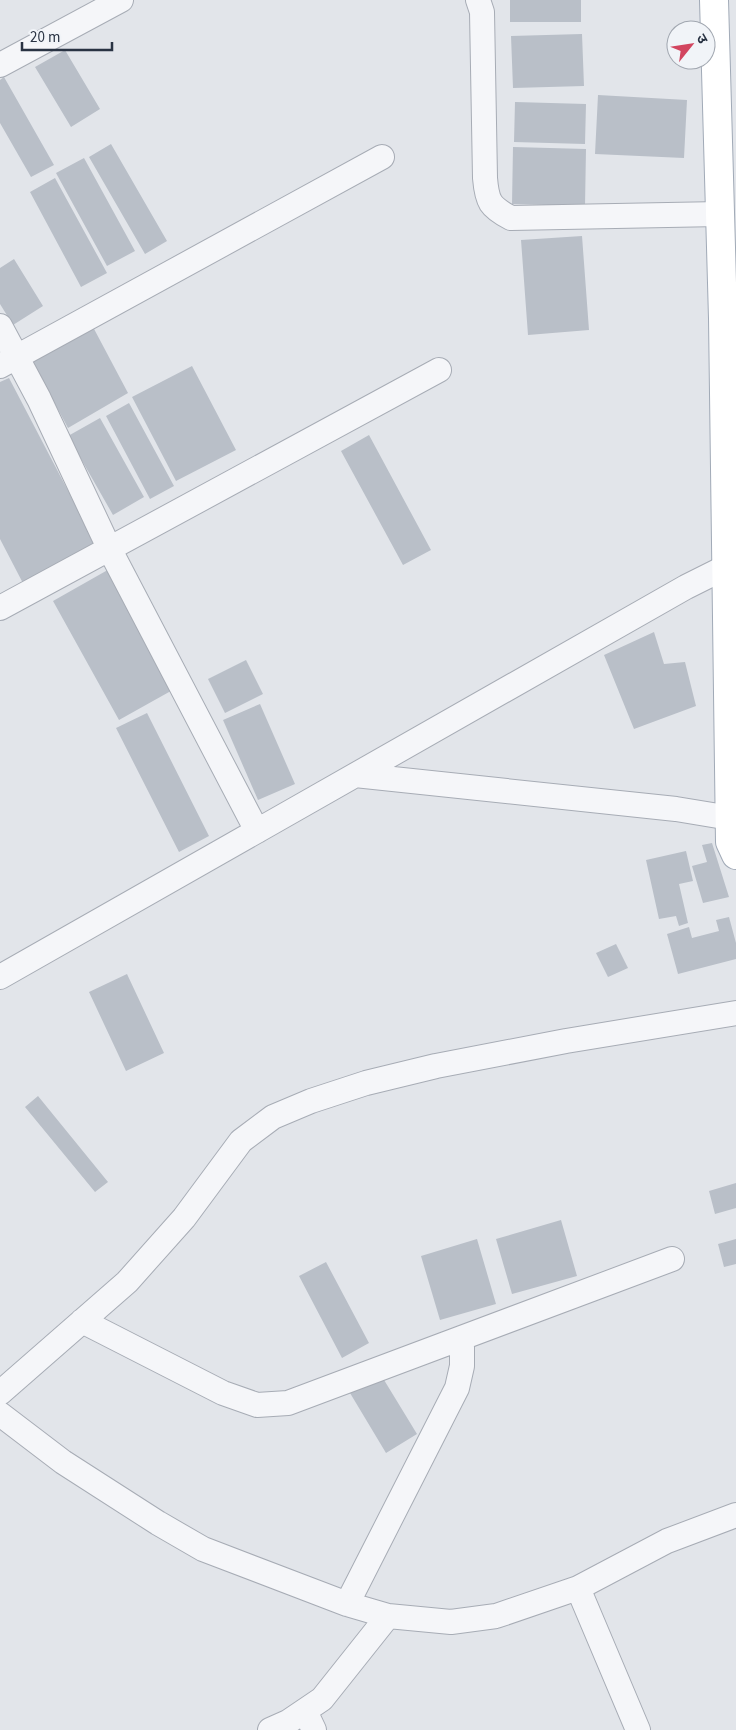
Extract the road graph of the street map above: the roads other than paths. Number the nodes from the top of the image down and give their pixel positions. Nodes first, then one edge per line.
1 (120, 0) edge
2 (478, 0) edge
3 (714, 0) edge
4 (0, 65) edge
5 (382, 157) dead end
6 (720, 214) junction
7 (0, 326) edge
8 (8, 362) edge
9 (439, 370) dead end
10 (730, 414) edge
11 (110, 550) junction
12 (726, 567) junction
13 (0, 608) edge
14 (355, 775) junction
15 (733, 818) edge
16 (257, 831) junction
17 (736, 855) edge
18 (0, 977) edge
19 (736, 1013) edge
20 (672, 1259) dead end
21 (82, 1321) junction
22 (462, 1338) junction
23 (0, 1393) edge
24 (0, 1414) edge
25 (736, 1515) edge
26 (578, 1588) junction
27 (347, 1604) junction
28 (388, 1616) junction
29 (310, 1720) edge
30 (270, 1730) edge
31 (638, 1730) edge

1 - 4 street
2 - 6 street
3 - 6 main road
5 - 8 street
6 - 10 main road
7 - 8 street
8 - 11 street
9 - 11 street
10 - 12 main road
11 - 13 street
11 - 16 street
12 - 14 street
12 - 15 main road
14 - 15 street
14 - 16 street
15 - 17 main road
16 - 18 street
19 - 21 street
20 - 22 street
21 - 22 street
21 - 23 street
22 - 27 street
24 - 27 street
25 - 26 street
26 - 28 street
26 - 31 street
27 - 28 street
28 - 29 street
29 - 30 street

